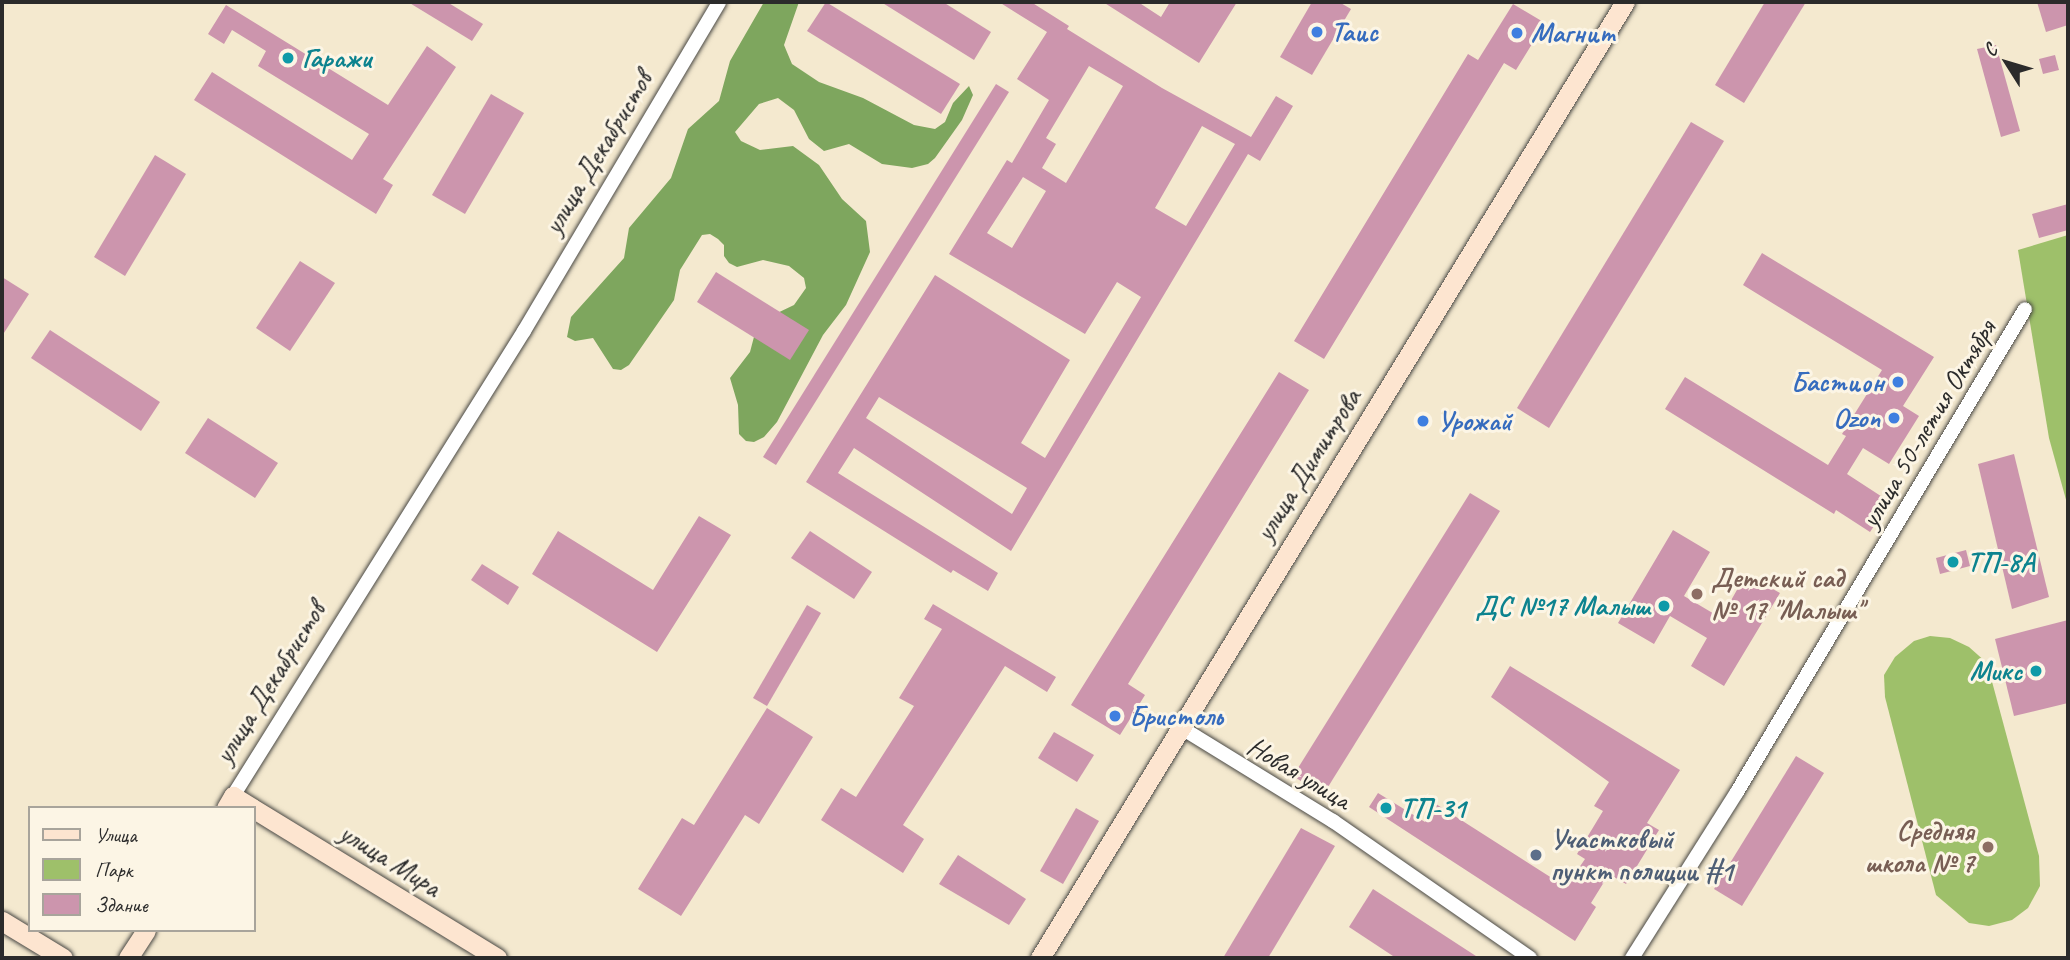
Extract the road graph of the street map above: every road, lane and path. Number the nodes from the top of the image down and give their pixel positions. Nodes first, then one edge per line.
1 (719, 2) edge
2 (1625, 2) edge
3 (2025, 309) dead end
4 (1180, 727) junction
5 (230, 802) edge
6 (256, 810) edge
7 (2, 921) edge
8 (145, 932) edge
9 (63, 958) edge
10 (128, 958) edge
11 (498, 958) edge
12 (1040, 958) edge
13 (1530, 958) edge
14 (1632, 958) edge

1 - 5 street, улица Декабристов
2 - 4 street, улица Димитрова
3 - 14 street, улица 50-летия Октября
4 - 12 street, улица Димитрова
4 - 13 street, Новая улица
6 - 11 street, улица Мира
7 - 9 street
8 - 10 street

